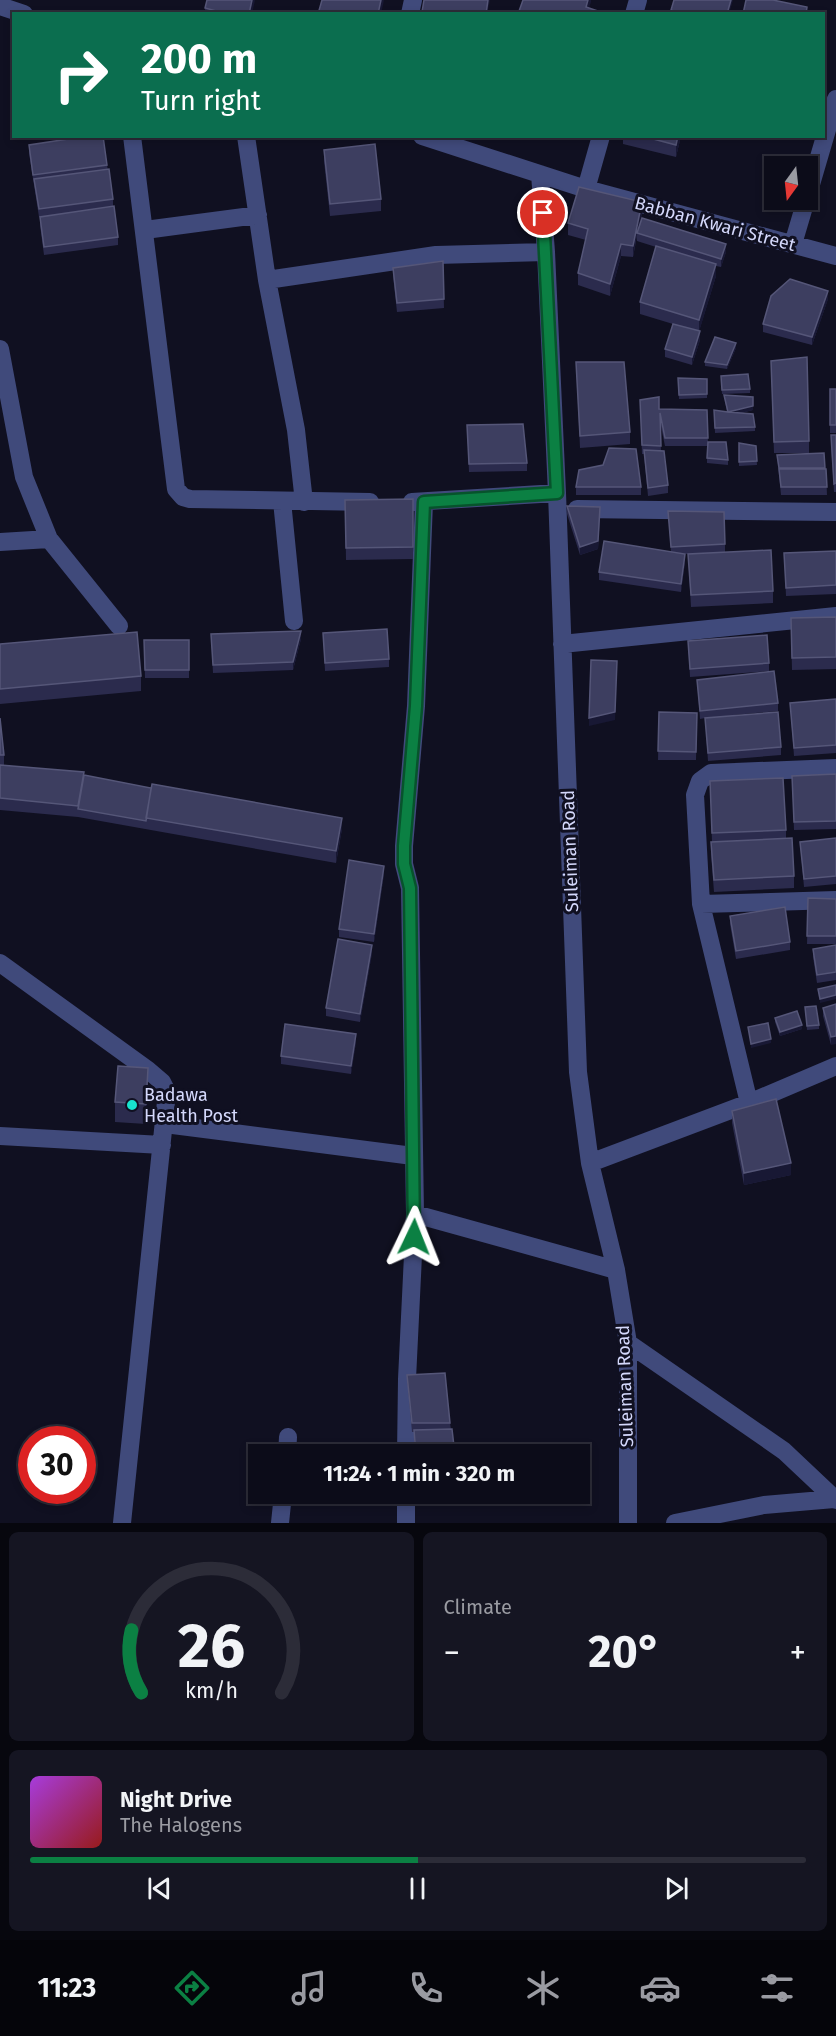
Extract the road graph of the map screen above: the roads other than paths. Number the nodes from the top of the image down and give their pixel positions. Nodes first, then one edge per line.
1 (0, 6) edge
2 (18, 12) edge
3 (836, 99) edge
4 (825, 137) edge
5 (132, 138) edge
6 (246, 138) edge
7 (428, 138) edge
8 (600, 138) edge
9 (825, 138) edge
10 (818, 161) edge
11 (540, 174) junction
12 (586, 189) junction
13 (804, 210) edge
14 (258, 215) junction
15 (145, 230) junction
16 (793, 244) junction
17 (546, 252) junction
18 (836, 256) edge
19 (267, 280) junction
20 (0, 350) edge
21 (282, 501) junction
22 (557, 501) junction
23 (304, 502) junction
24 (424, 502) junction
25 (836, 512) edge
26 (49, 539) junction
27 (0, 542) edge
28 (836, 616) edge
29 (294, 621) dead end
30 (119, 626) dead end
31 (562, 644) junction
32 (836, 768) edge
33 (836, 900) edge
34 (700, 904) junction
35 (0, 963) edge
36 (836, 1066) edge
37 (749, 1103) junction
38 (165, 1124) junction
39 (0, 1136) edge
40 (162, 1145) junction
41 (413, 1156) junction
42 (590, 1163) junction
43 (415, 1214) junction
44 (616, 1270) junction
45 (628, 1343) junction
46 (406, 1444) edge
47 (835, 1499) edge
48 (282, 1504) edge
49 (406, 1504) edge
50 (764, 1504) junction
51 (122, 1523) edge
52 (280, 1523) edge
53 (406, 1523) edge
54 (628, 1523) edge
55 (675, 1523) edge
56 (765, 1523) edge

1 - 2 street
3 - 4 street
5 - 15 street
6 - 14 street
7 - 11 street, Babban Kwari Street
8 - 12 street
9 - 10 street
11 - 12 street, Babban Kwari Street
11 - 17 street, Suleiman Road
12 - 16 street, Babban Kwari Street
13 - 16 street
14 - 15 street
14 - 19 street
15 - 21 street
16 - 18 street, Babban Kwari Street
17 - 19 street
17 - 22 street, Suleiman Road
19 - 23 street
20 - 26 street
21 - 23 street
21 - 29 street
22 - 24 street
22 - 25 street
22 - 31 street, Suleiman Road
23 - 24 street
24 - 41 street
26 - 27 street
26 - 30 street
28 - 31 street
31 - 42 street, Suleiman Road
32 - 34 street
33 - 34 street
34 - 37 street
35 - 38 street
36 - 37 street
37 - 42 street
38 - 40 street
38 - 41 street
39 - 40 street
40 - 51 street
41 - 43 street
42 - 44 street, Suleiman Road
43 - 44 street
43 - 46 street
44 - 45 street, Suleiman Road
45 - 47 street
45 - 54 street, Suleiman Road
47 - 50 street
48 - 52 street
49 - 53 street
50 - 55 street
50 - 56 street

